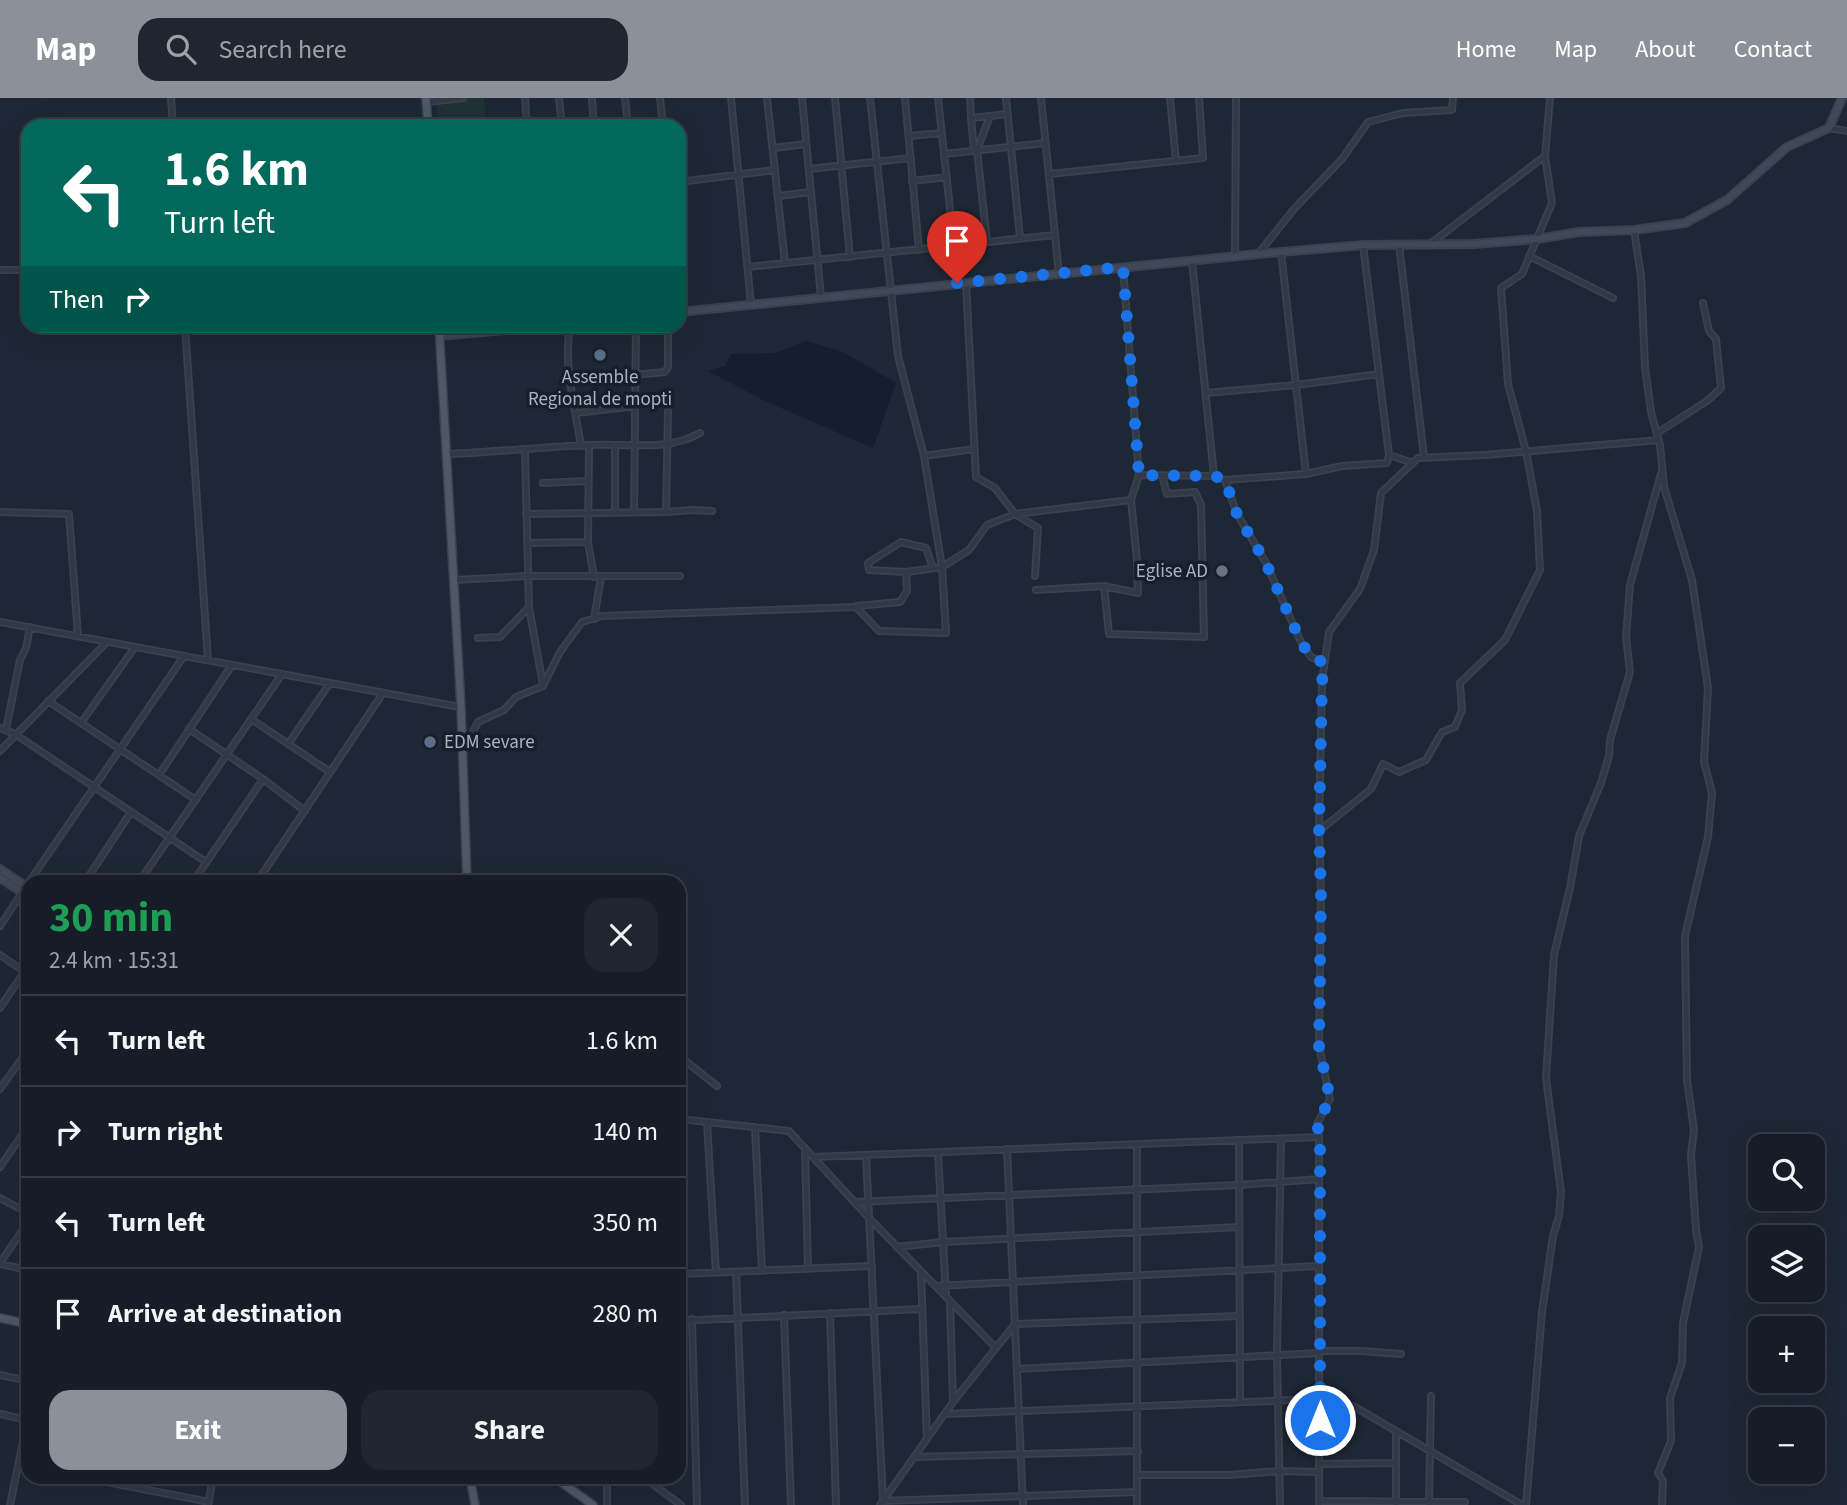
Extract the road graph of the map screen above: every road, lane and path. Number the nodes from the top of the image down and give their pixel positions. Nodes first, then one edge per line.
1 (171, 98) edge
2 (463, 98) edge
3 (525, 98) edge
4 (559, 98) edge
5 (592, 98) edge
6 (625, 98) edge
7 (660, 98) edge
8 (731, 98) edge
9 (767, 98) edge
10 (802, 98) edge
11 (835, 98) edge
12 (870, 98) edge
13 (905, 98) edge
14 (939, 98) edge
15 (970, 98) edge
16 (1006, 98) edge
17 (1041, 98) edge
18 (1170, 98) edge
19 (1199, 98) edge
20 (1236, 98) edge
21 (1453, 98) edge
22 (1550, 98) edge
23 (1842, 98) edge
24 (427, 100) edge
25 (1007, 114) junction
26 (990, 116) junction
27 (971, 118) junction
28 (172, 119) edge
29 (428, 119) edge
30 (526, 119) edge
31 (561, 119) edge
32 (594, 119) edge
33 (627, 119) edge
34 (662, 119) edge
35 (1829, 128) junction
36 (1847, 131) edge
37 (942, 133) junction
38 (909, 136) junction
39 (1046, 143) junction
40 (806, 144) junction
41 (1011, 147) junction
42 (773, 148) junction
43 (975, 150) junction
44 (944, 154) junction
45 (1545, 156) junction
46 (911, 158) junction
47 (877, 161) junction
48 (1176, 161) junction
49 (842, 165) junction
50 (809, 169) junction
51 (775, 170) junction
52 (1049, 174) junction
53 (738, 175) junction
54 (947, 177) junction
55 (686, 181) edge
56 (912, 181) junction
57 (811, 192) junction
58 (778, 196) junction
59 (1634, 230) junction
60 (1055, 235) junction
61 (1020, 238) junction
62 (1537, 239) junction
63 (987, 242) junction
64 (1430, 244) junction
65 (954, 245) junction
66 (1363, 245) junction
67 (1399, 245) junction
68 (919, 250) junction
69 (1282, 252) junction
70 (885, 254) junction
71 (1258, 254) junction
72 (1235, 256) junction
73 (1529, 256) junction
74 (850, 257) junction
75 (818, 260) junction
76 (1192, 261) junction
77 (785, 263) junction
78 (748, 267) junction
79 (1123, 267) junction
80 (0, 270) edge
81 (21, 270) edge
82 (1059, 274) junction
83 (966, 282) junction
84 (957, 283) junction
85 (890, 290) junction
86 (821, 297) junction
87 (1613, 298) dead end
88 (1703, 303) dead end
89 (751, 304) junction
90 (686, 311) edge
91 (185, 333) edge
92 (439, 333) edge
93 (468, 333) edge
94 (569, 333) edge
95 (636, 333) edge
96 (668, 333) edge
97 (439, 337) junction
98 (1379, 374) junction
99 (636, 376) junction
100 (571, 382) junction
101 (1296, 385) junction
102 (1206, 393) junction
103 (636, 406) junction
104 (668, 411) dead end
105 (576, 413) junction
106 (700, 433) dead end
107 (1657, 433) junction
108 (1659, 440) junction
109 (668, 442) junction
110 (589, 445) junction
111 (615, 445) junction
112 (635, 445) junction
113 (581, 446) junction
114 (974, 449) junction
115 (525, 450) junction
116 (1526, 452) junction
117 (448, 454) junction
118 (1389, 455) junction
119 (924, 456) junction
120 (1424, 457) junction
121 (1413, 463) junction
122 (1663, 466) junction
123 (1306, 474) junction
124 (1139, 475) junction
125 (1161, 475) junction
126 (1214, 476) junction
127 (1225, 480) junction
128 (587, 481) junction
129 (543, 483) dead end
130 (1131, 500) junction
131 (712, 511) dead end
132 (0, 512) edge
133 (588, 512) junction
134 (615, 512) junction
135 (634, 512) junction
136 (666, 512) junction
137 (526, 514) junction
138 (1015, 514) junction
139 (588, 542) junction
140 (527, 543) junction
141 (942, 567) junction
142 (933, 568) junction
143 (906, 572) junction
144 (527, 576) junction
145 (680, 576) dead end
146 (1035, 576) dead end
147 (594, 577) junction
148 (601, 577) junction
149 (455, 580) junction
150 (1104, 586) junction
151 (1036, 590) dead end
152 (529, 607) junction
153 (856, 607) junction
154 (594, 619) junction
155 (0, 622) edge
156 (30, 626) junction
157 (78, 636) junction
158 (478, 638) dead end
159 (107, 642) junction
160 (135, 647) junction
161 (184, 656) junction
162 (208, 660) junction
163 (1325, 663) junction
164 (232, 665) junction
165 (282, 674) junction
166 (330, 683) junction
167 (543, 686) junction
168 (383, 693) junction
169 (48, 701) junction
170 (461, 707) junction
171 (251, 719) junction
172 (81, 723) junction
173 (3, 729) edge
174 (189, 729) junction
175 (15, 734) junction
176 (288, 744) junction
177 (120, 749) junction
178 (0, 751) edge
179 (463, 752) junction
180 (227, 754) junction
181 (330, 772) junction
182 (158, 775) junction
183 (263, 779) junction
184 (93, 786) junction
185 (196, 800) junction
186 (306, 811) junction
187 (131, 812) junction
188 (1319, 831) junction
189 (169, 837) junction
190 (206, 862) junction
191 (0, 869) edge
192 (35, 875) edge
193 (90, 875) edge
194 (144, 875) edge
195 (198, 875) edge
196 (262, 875) edge
197 (467, 875) edge
198 (0, 877) edge
199 (21, 884) edge
200 (21, 886) edge
201 (21, 896) edge
202 (0, 926) edge
203 (0, 955) edge
204 (21, 970) edge
205 (21, 980) edge
206 (0, 1008) edge
207 (21, 1060) edge
208 (686, 1062) edge
209 (717, 1086) dead end
210 (0, 1090) edge
211 (686, 1120) edge
212 (707, 1122) junction
213 (755, 1127) junction
214 (21, 1136) edge
215 (1320, 1137) junction
216 (1281, 1138) junction
217 (1239, 1140) junction
218 (1137, 1144) junction
219 (805, 1147) junction
220 (1007, 1149) junction
221 (938, 1153) junction
222 (866, 1156) junction
223 (814, 1157) junction
224 (0, 1167) edge
225 (1319, 1179) junction
226 (1281, 1182) junction
227 (1239, 1185) junction
228 (1137, 1188) junction
229 (1009, 1196) junction
230 (940, 1197) junction
231 (0, 1198) edge
232 (855, 1202) junction
233 (868, 1202) junction
234 (21, 1209) edge
235 (870, 1219) junction
236 (1240, 1227) junction
237 (21, 1232) edge
238 (1137, 1232) junction
239 (1011, 1239) junction
240 (943, 1242) junction
241 (897, 1247) junction
242 (0, 1264) edge
243 (872, 1266) junction
244 (1319, 1266) junction
245 (21, 1268) edge
246 (1279, 1268) junction
247 (808, 1269) junction
248 (1240, 1270) junction
249 (762, 1271) junction
250 (736, 1272) junction
251 (716, 1273) junction
252 (921, 1273) junction
253 (686, 1274) edge
254 (1137, 1276) junction
255 (1013, 1282) junction
256 (946, 1285) junction
257 (935, 1286) junction
258 (948, 1298) junction
259 (922, 1309) junction
260 (874, 1311) junction
261 (830, 1313) junction
262 (784, 1315) junction
263 (1239, 1316) junction
264 (737, 1317) junction
265 (0, 1318) edge
266 (692, 1319) junction
267 (1138, 1319) junction
268 (686, 1320) edge
269 (21, 1322) edge
270 (1014, 1324) junction
271 (995, 1347) junction
272 (1319, 1352) junction
273 (1277, 1354) junction
274 (1401, 1354) dead end
275 (1240, 1357) junction
276 (1137, 1362) junction
277 (1017, 1368) junction
278 (0, 1375) edge
279 (21, 1380) edge
280 (1431, 1396) dead end
281 (1320, 1399) junction
282 (1277, 1401) junction
283 (953, 1402) junction
284 (1240, 1402) junction
285 (1137, 1406) junction
286 (1020, 1410) junction
287 (946, 1413) junction
288 (0, 1414) edge
289 (21, 1418) edge
290 (1396, 1431) junction
291 (927, 1439) junction
292 (1138, 1451) junction
293 (1429, 1451) junction
294 (1021, 1452) junction
295 (21, 1455) edge
296 (915, 1457) junction
297 (1396, 1463) junction
298 (1319, 1464) junction
299 (19, 1465) joint
300 (1280, 1471) junction
301 (1319, 1472) junction
302 (1137, 1475) junction
303 (114, 1484) edge
304 (212, 1484) edge
305 (471, 1484) edge
306 (564, 1484) edge
307 (607, 1484) edge
308 (655, 1484) edge
309 (1137, 1492) junction
310 (1023, 1497) junction
311 (1465, 1502) dead end
312 (881, 1503) edge
313 (1319, 1503) edge
314 (1396, 1503) edge
315 (1429, 1503) edge
316 (208, 1504) edge
317 (10, 1505) edge
318 (475, 1505) edge
319 (593, 1505) edge
320 (607, 1505) edge
321 (681, 1505) edge
322 (697, 1505) edge
323 (745, 1505) edge
324 (791, 1505) edge
325 (836, 1505) edge
326 (1023, 1505) edge
327 (1137, 1505) edge
328 (1280, 1505) edge
329 (1524, 1505) edge
330 (1662, 1505) edge

1 - 28 street
2 - 24 street
3 - 30 street
4 - 31 street
5 - 32 street
6 - 33 street
7 - 34 street
8 - 53 street
9 - 42 street
10 - 40 street
11 - 49 street
12 - 47 street
13 - 38 street
14 - 37 street
15 - 27 street
16 - 25 street
17 - 39 street
18 - 48 street
19 - 48 street
20 - 72 street
21 - 71 street
22 - 45 street
23 - 35 street
24 - 29 main road
25 - 26 street
25 - 41 street
26 - 27 street
26 - 43 street
27 - 43 street
35 - 36 street
35 - 59 street
37 - 38 street
37 - 44 street
38 - 46 street
39 - 41 street
39 - 52 street
40 - 42 street
40 - 50 street
41 - 43 street
41 - 61 street
42 - 51 street
43 - 44 street
43 - 63 street
44 - 54 street
45 - 62 street
45 - 64 street
46 - 47 street
46 - 56 street
47 - 49 street
47 - 70 street
48 - 52 street
49 - 50 street
49 - 74 street
50 - 57 street
51 - 53 street
51 - 58 street
52 - 60 street
53 - 55 street
53 - 78 street
54 - 56 street
54 - 65 street
56 - 68 street
57 - 58 street
57 - 75 street
58 - 77 street
59 - 62 street
59 - 107 street
60 - 61 street
60 - 82 street
61 - 63 street
62 - 64 street
62 - 73 street
63 - 65 street
64 - 67 street
65 - 68 street
65 - 84 street
66 - 67 street
66 - 69 street
66 - 98 street
67 - 120 street
68 - 70 street
69 - 71 street
69 - 101 street
70 - 74 street
70 - 85 street
71 - 72 street
72 - 76 street
73 - 87 street
73 - 116 street
74 - 75 street
75 - 77 street
75 - 86 street
76 - 79 street
76 - 102 street
77 - 78 street
78 - 89 street
79 - 82 street
79 - 124 street
80 - 81 street
82 - 83 street
83 - 84 street
83 - 114 street
84 - 85 street
85 - 86 street
85 - 119 street
86 - 89 street
88 - 107 street
89 - 90 street
91 - 162 street
92 - 97 main road
93 - 97 street
94 - 100 street
95 - 99 street
96 - 99 street
97 - 117 main road
98 - 101 street
98 - 118 street
99 - 100 street
99 - 103 street
100 - 105 street
101 - 102 street
101 - 123 street
102 - 126 street
103 - 105 street
103 - 112 street
104 - 109 street
105 - 113 street
106 - 109 street
107 - 108 street
108 - 116 street
108 - 122 street
109 - 112 street
109 - 136 street
110 - 111 street
110 - 113 street
110 - 128 street
111 - 112 street
111 - 134 street
112 - 135 street
113 - 115 street
114 - 119 street
114 - 138 street
115 - 117 street
115 - 137 street
116 - 120 street
116 - 188 street
117 - 149 main road
118 - 121 street
118 - 123 street
119 - 141 street
120 - 121 street
121 - 163 street
122 - 329 street
122 - 330 street
123 - 127 street
124 - 125 street
124 - 130 street
125 - 126 street
125 - 150 street
126 - 127 street
127 - 163 street
128 - 129 street
128 - 133 street
130 - 138 street
130 - 150 street
131 - 136 street
132 - 157 street
133 - 134 street
133 - 137 street
133 - 139 street
134 - 135 street
135 - 136 street
137 - 140 street
138 - 141 street
138 - 146 street
139 - 140 street
139 - 147 street
140 - 144 street
141 - 142 street
141 - 153 street
142 - 143 street
142 - 143 street
143 - 153 street
144 - 147 street
144 - 149 street
144 - 152 street
145 - 148 street
147 - 148 street
148 - 154 street
149 - 170 main road
150 - 151 street
152 - 158 street
152 - 167 street
153 - 154 street
154 - 167 street
155 - 156 street
156 - 157 street
156 - 173 street
157 - 159 street
159 - 160 street
159 - 169 street
160 - 161 street
160 - 172 street
161 - 162 street
161 - 177 street
162 - 164 street
163 - 188 street
164 - 165 street
164 - 174 street
165 - 166 street
165 - 171 street
166 - 168 street
166 - 176 street
167 - 179 street
168 - 170 street
168 - 181 street
169 - 172 street
169 - 175 street
170 - 179 main road
171 - 176 street
171 - 180 street
172 - 177 street
173 - 175 street
174 - 180 street
174 - 182 street
175 - 178 street
175 - 184 street
176 - 181 street
177 - 182 street
177 - 184 street
179 - 197 main road
180 - 183 street
180 - 185 street
181 - 186 street
182 - 185 street
183 - 186 street
183 - 190 street
184 - 187 street
184 - 192 street
185 - 189 street
186 - 196 street
187 - 189 street
187 - 193 street
188 - 215 street
189 - 190 street
189 - 194 street
190 - 195 street
191 - 199 street
198 - 200 street
201 - 202 street
203 - 204 street
205 - 206 street
207 - 210 street
208 - 209 street
211 - 212 street
212 - 213 street
212 - 251 street
213 - 219 street
213 - 249 street
214 - 224 street
215 - 216 street
215 - 225 street
216 - 217 street
216 - 226 street
217 - 218 street
217 - 227 street
218 - 220 street
218 - 228 street
219 - 223 street
219 - 247 street
220 - 221 street
220 - 229 street
221 - 222 street
221 - 230 street
222 - 223 street
222 - 233 street
223 - 232 street
225 - 226 street
225 - 244 street
226 - 227 street
226 - 246 street
227 - 228 street
227 - 236 street
228 - 229 street
228 - 238 street
229 - 230 street
229 - 239 street
230 - 233 street
230 - 240 street
231 - 234 street
232 - 233 street
232 - 235 street
233 - 235 street
235 - 241 street
235 - 243 street
236 - 238 street
236 - 248 street
237 - 242 street
238 - 239 street
238 - 254 street
239 - 240 street
239 - 255 street
240 - 241 street
240 - 256 street
241 - 252 street
242 - 245 street
243 - 247 street
243 - 260 street
244 - 246 street
244 - 272 street
246 - 248 street
246 - 273 street
247 - 249 street
248 - 254 street
248 - 263 street
249 - 250 street
250 - 251 street
250 - 264 street
251 - 253 street
252 - 257 street
252 - 259 street
254 - 255 street
254 - 267 street
255 - 256 street
255 - 270 street
256 - 257 street
256 - 258 street
257 - 258 street
258 - 271 street
258 - 283 street
259 - 260 street
259 - 291 street
260 - 261 street
260 - 312 street
261 - 262 street
261 - 325 street
262 - 264 street
262 - 324 street
263 - 267 street
263 - 275 street
264 - 266 street
264 - 323 street
265 - 269 main road
266 - 268 street
266 - 322 street
267 - 270 street
267 - 276 street
270 - 271 street
270 - 277 street
271 - 283 street
272 - 273 street
272 - 274 street
272 - 281 street
273 - 275 street
273 - 282 street
275 - 276 street
275 - 284 street
276 - 277 street
276 - 285 street
277 - 286 street
278 - 279 street
280 - 293 street
281 - 282 street
281 - 290 street
281 - 298 street
282 - 284 street
282 - 300 street
283 - 287 street
284 - 285 street
285 - 286 street
285 - 292 street
286 - 287 street
286 - 294 street
287 - 291 street
288 - 289 street
290 - 293 street
290 - 297 street
291 - 296 street
292 - 294 street
292 - 302 street
293 - 315 street
293 - 329 street
294 - 296 street
294 - 310 street
295 - 299 street
296 - 312 street
297 - 298 street
297 - 314 street
298 - 301 street
299 - 317 street
300 - 301 street
300 - 302 street
300 - 328 street
301 - 313 street
302 - 309 street
303 - 316 street
304 - 316 street
305 - 318 main road
306 - 319 main road
307 - 320 street
308 - 321 street
309 - 310 street
309 - 327 street
310 - 312 street
310 - 326 street
311 - 315 street
313 - 314 street
314 - 315 street

